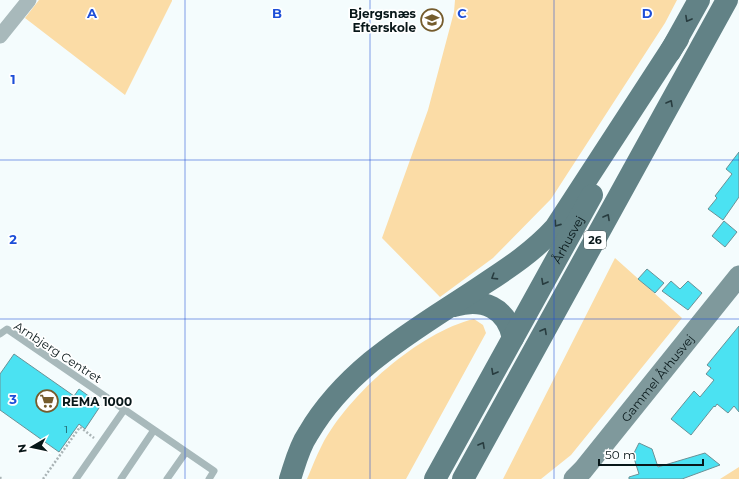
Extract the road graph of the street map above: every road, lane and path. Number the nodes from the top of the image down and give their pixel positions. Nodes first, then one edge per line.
1 (29, 0) edge
2 (699, 0) edge
3 (726, 0) edge
4 (0, 36) edge
5 (678, 39) junction
6 (738, 279) edge
7 (450, 307) junction
8 (0, 334) edge
9 (513, 338) junction
10 (124, 410) junction
11 (154, 430) junction
12 (101, 443) junction
13 (186, 452) junction
14 (43, 479) edge
15 (76, 479) edge
16 (121, 479) edge
17 (167, 479) edge
18 (209, 479) edge
19 (290, 479) edge
20 (435, 479) edge
21 (463, 479) edge
22 (574, 479) edge

1 - 4 street
2 -> 5 main road, Århusvej / 26
21 -> 3 main road, Århusvej / 26
5 -> 7 main road
5 -> 9 main road, Århusvej / 26
6 - 22 street, Gammel Århusvej
7 - 9 main road
7 - 19 main road
8 - 10 lane, Arnbjerg Centret
9 -> 20 main road, Århusvej / 26
10 - 11 lane, Arnbjerg Centret
10 - 12 lane
11 - 13 lane, Arnbjerg Centret
11 - 16 lane
12 - 14 path
12 - 15 lane
13 - 17 lane
13 - 18 lane, Arnbjerg Centret

